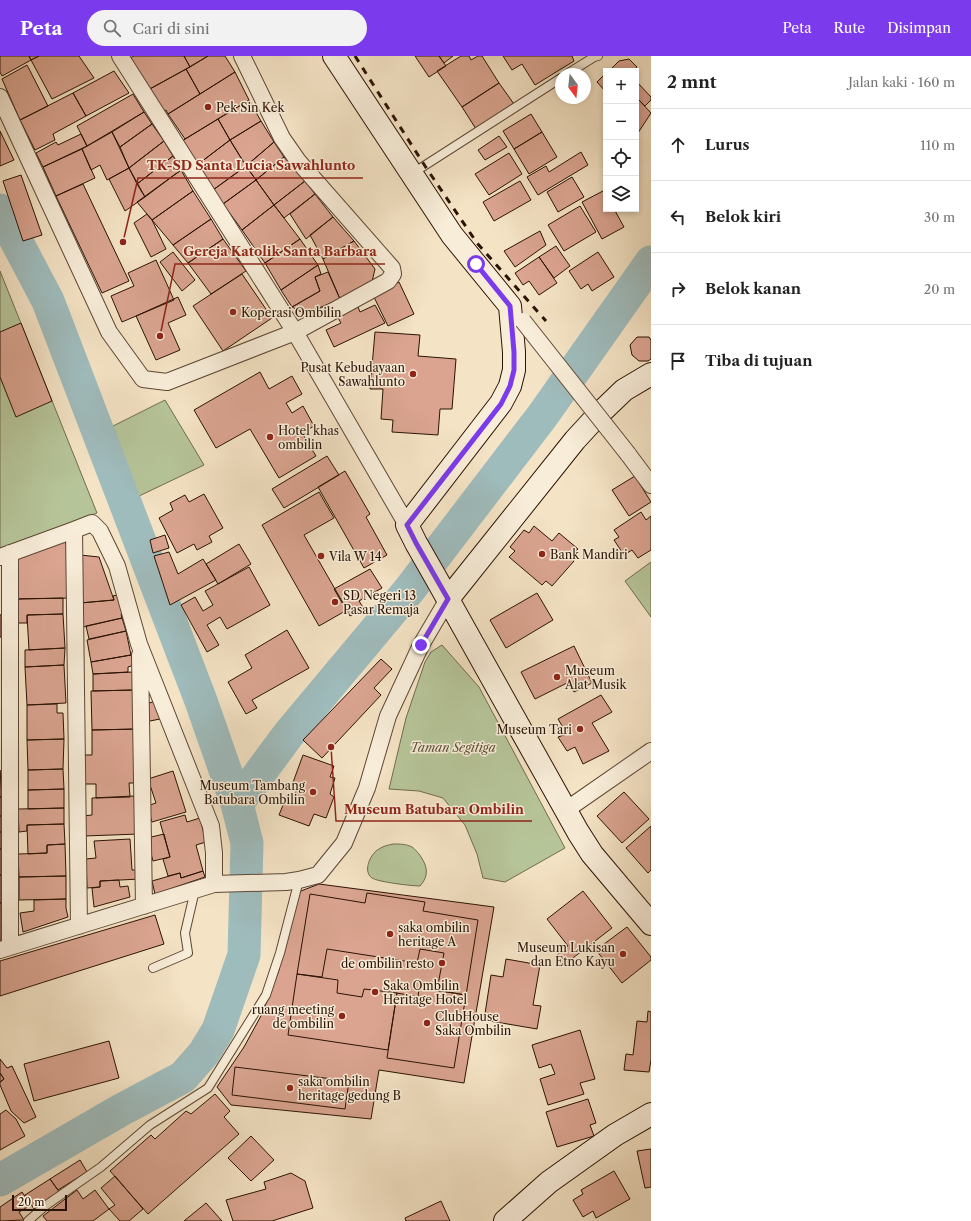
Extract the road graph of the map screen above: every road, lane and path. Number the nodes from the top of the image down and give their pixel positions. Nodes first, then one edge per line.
1 (122, 56) edge
2 (242, 56) edge
3 (334, 56) edge
4 (598, 56) edge
5 (577, 68) edge
6 (555, 82) edge
7 (0, 97) edge
8 (413, 174) junction
9 (516, 313) junction
10 (295, 332) junction
11 (651, 374) edge
12 (651, 484) edge
13 (407, 525) junction
14 (74, 530) junction
15 (5, 555) edge
16 (448, 599) junction
17 (139, 644) junction
18 (651, 751) edge
19 (566, 810) junction
20 (292, 881) junction
21 (219, 884) junction
22 (195, 890) junction
23 (144, 906) junction
24 (651, 924) edge
25 (79, 926) junction
26 (5, 949) edge
27 (153, 968) dead end
28 (651, 1114) edge
29 (28, 1221) edge
30 (505, 1221) edge

1 - 10 street
2 - 10 street
3 - 8 main road
4 - 5 lane
6 - 8 lane
7 - 10 street
8 - 9 main road
9 - 12 street, bridge
9 - 13 main road
10 - 13 street
11 - 16 main road
13 - 16 main road
14 - 15 street
14 - 17 street
14 - 25 street
15 - 26 street
16 - 19 main road
16 - 20 street
17 - 21 street
17 - 23 street
18 - 19 street
19 - 24 main road
20 - 21 street
20 - 29 lane
21 - 22 street
22 - 23 street
22 - 27 lane
23 - 25 street
25 - 26 street
28 - 30 main road

